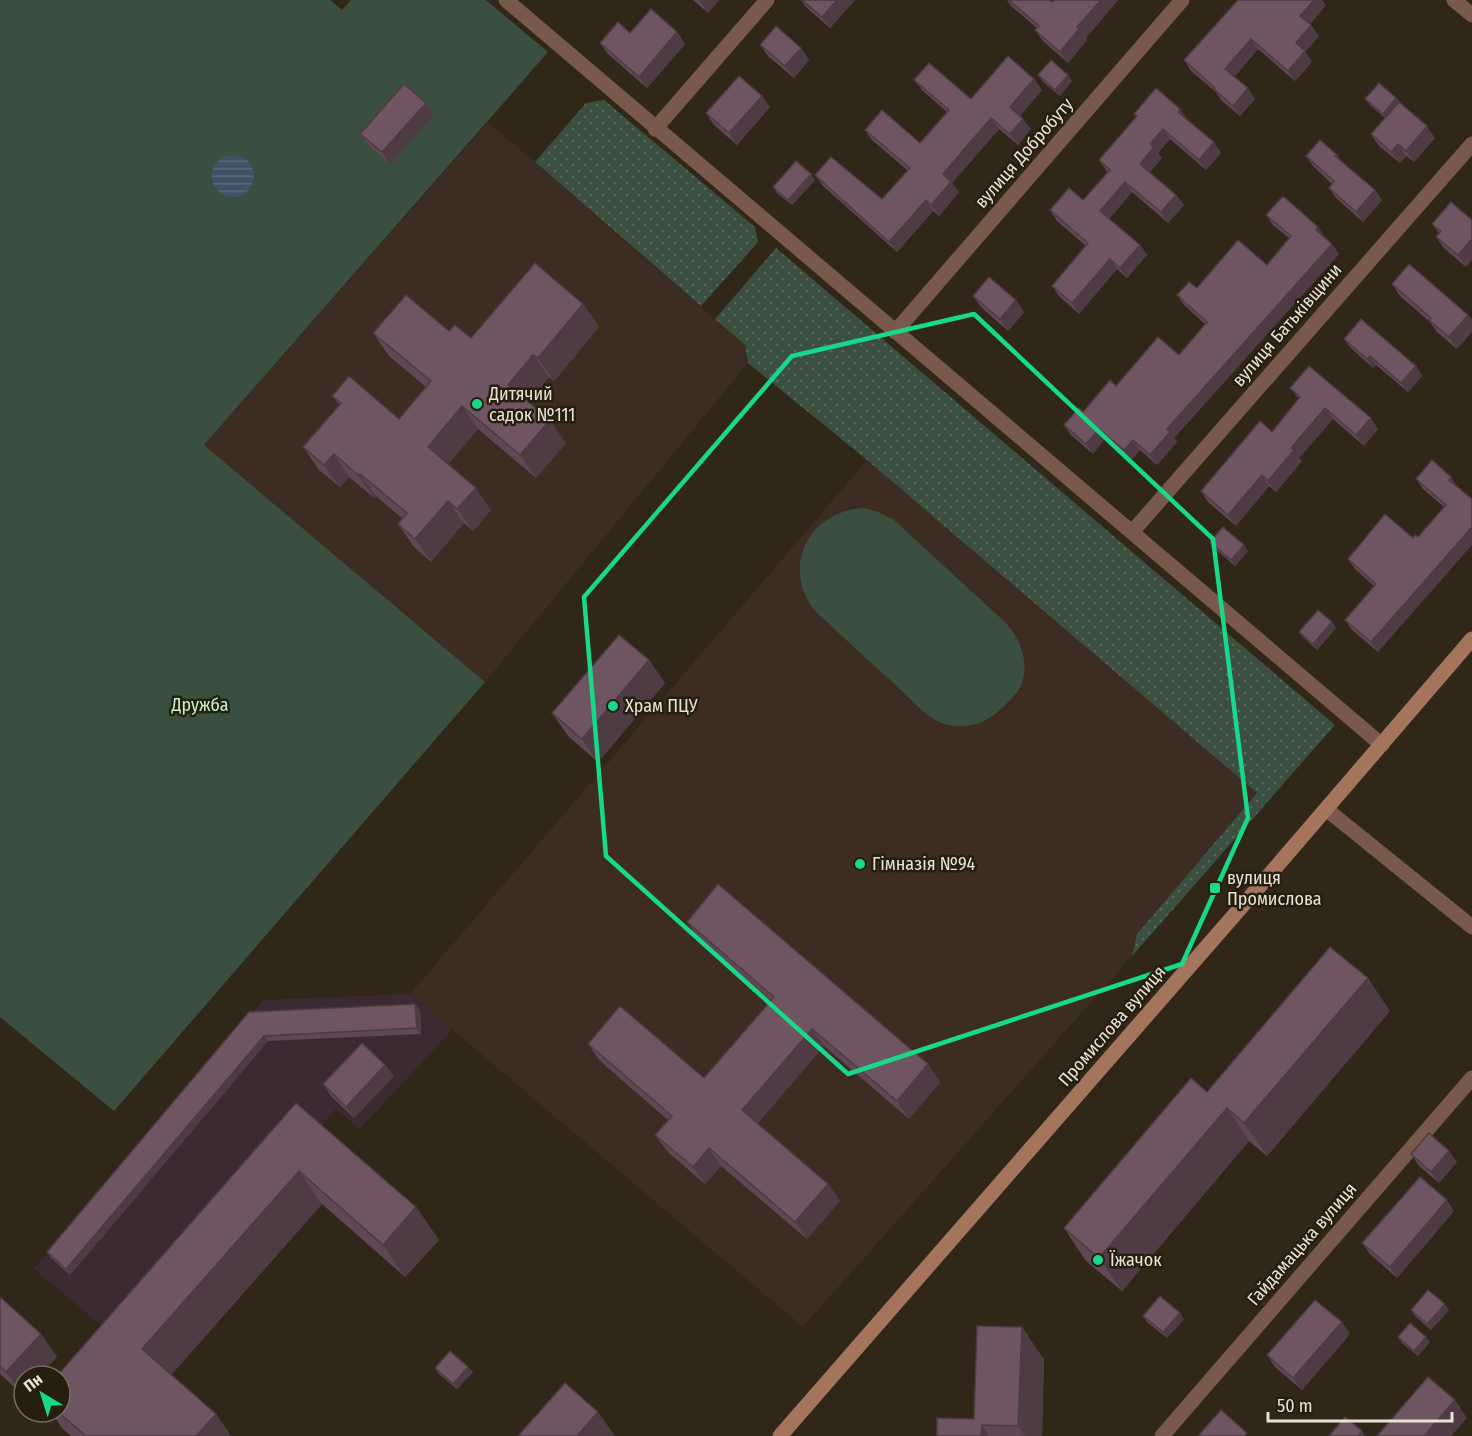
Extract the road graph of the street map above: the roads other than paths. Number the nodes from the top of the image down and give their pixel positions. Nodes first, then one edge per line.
1 (506, 0) edge
2 (766, 0) edge
3 (1182, 0) edge
4 (1454, 0) edge
5 (1472, 15) edge
6 (655, 129) junction
7 (1472, 144) edge
8 (895, 332) junction
9 (1132, 532) junction
10 (1472, 639) edge
11 (1382, 745) junction
12 (1326, 809) junction
13 (1472, 927) edge
14 (1472, 1078) edge
15 (780, 1436) edge
16 (1162, 1436) edge

1 - 6 street
2 - 6 street
3 - 8 street, вулиця Добробуту
4 - 5 street
6 - 8 street
7 - 9 street, вулиця Батьківщини
8 - 9 street
9 - 11 street
10 - 11 street, Промислова вулиця
11 - 12 street, Промислова вулиця
12 - 13 street
12 - 15 street, Промислова вулиця
14 - 16 street, Гайдамацька вулиця

